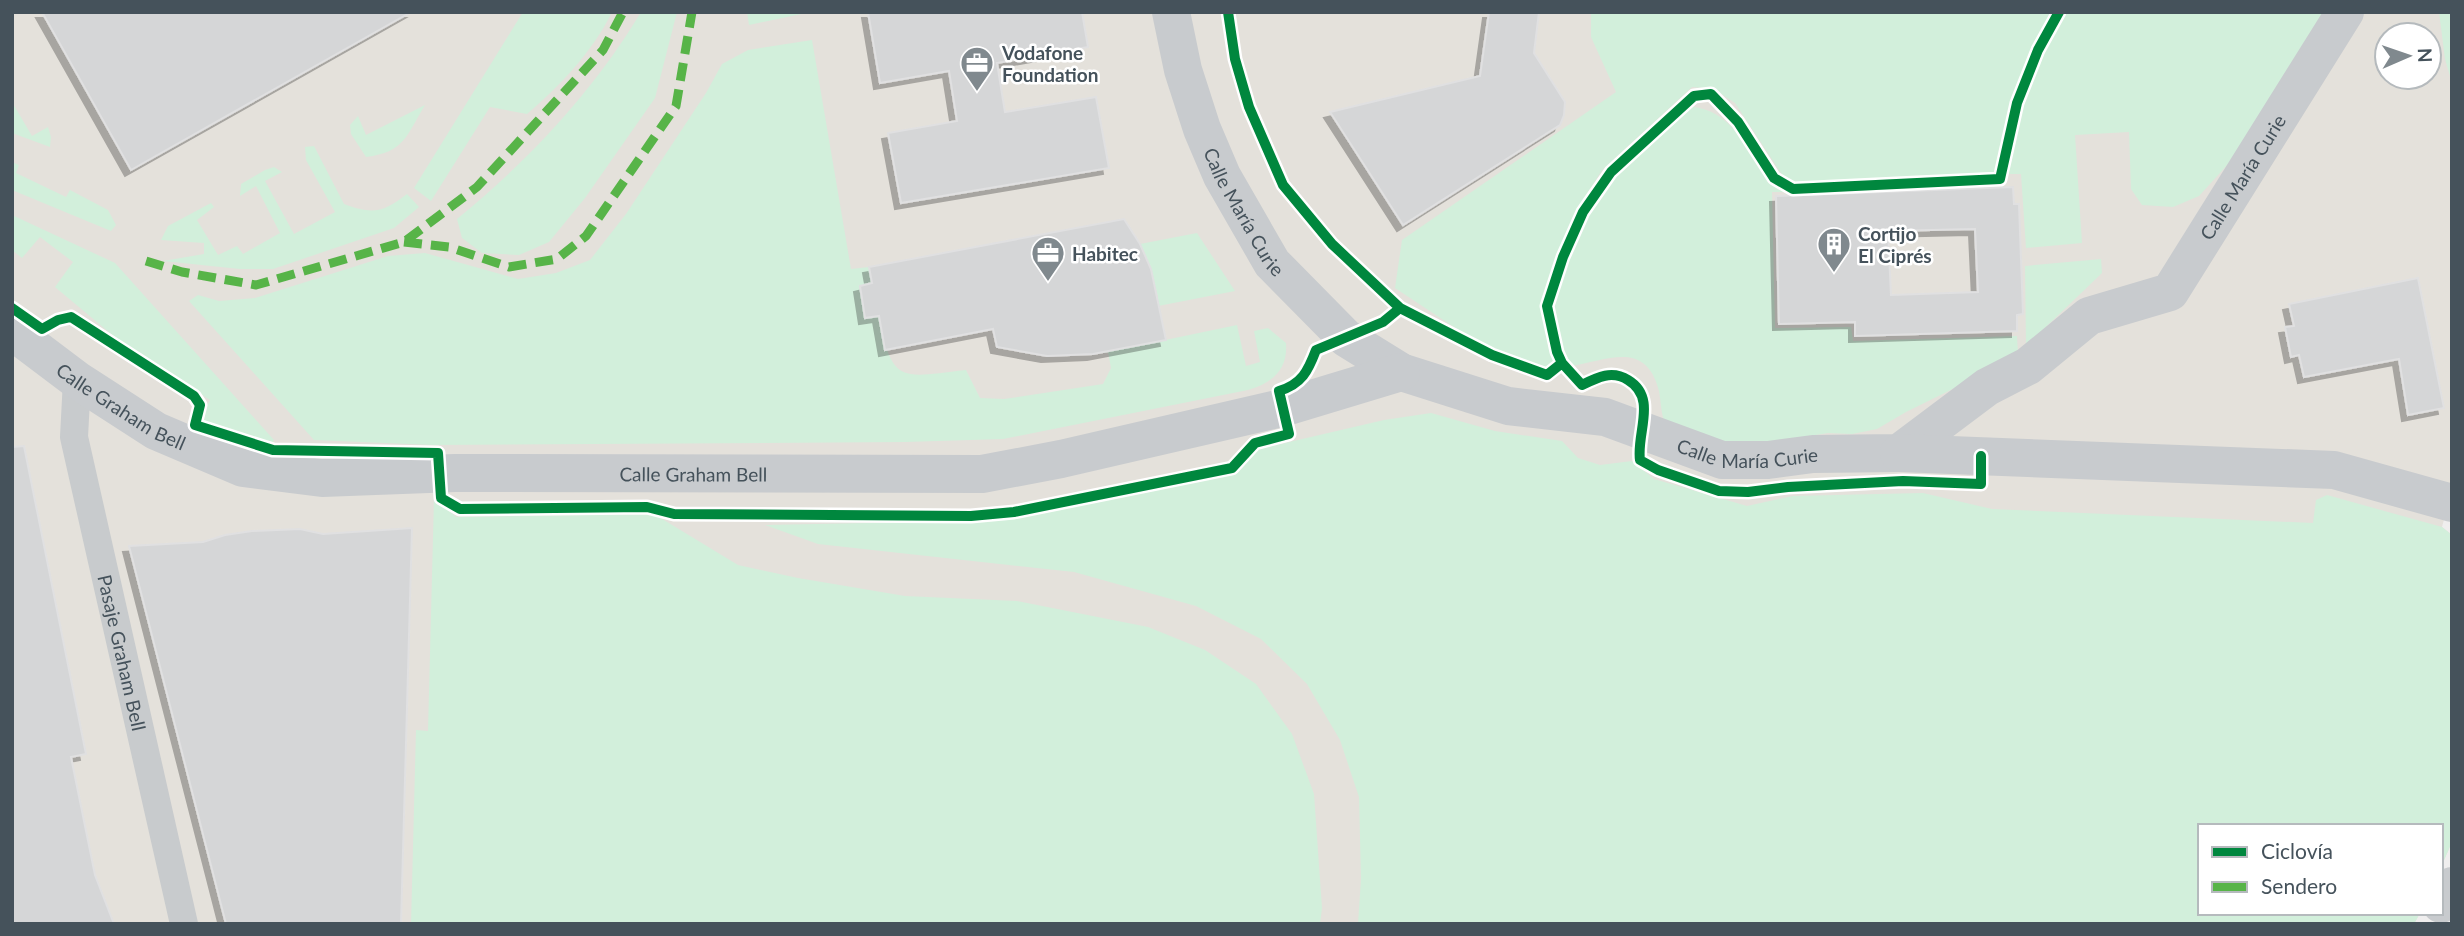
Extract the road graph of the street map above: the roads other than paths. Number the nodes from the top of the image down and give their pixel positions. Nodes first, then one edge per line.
1 (1171, 12) edge
2 (2345, 12) edge
3 (12, 331) edge
4 (1401, 372) junction
5 (77, 380) junction
6 (1899, 453) junction
7 (2452, 503) edge
8 (184, 924) edge

1 - 4 street, Calle María Curie
2 - 6 street, Calle María Curie
3 - 5 street, Calle Graham Bell
4 - 5 street, Calle Graham Bell
4 - 6 street, Calle María Curie
5 - 8 street, Pasaje Graham Bell
6 - 7 street

